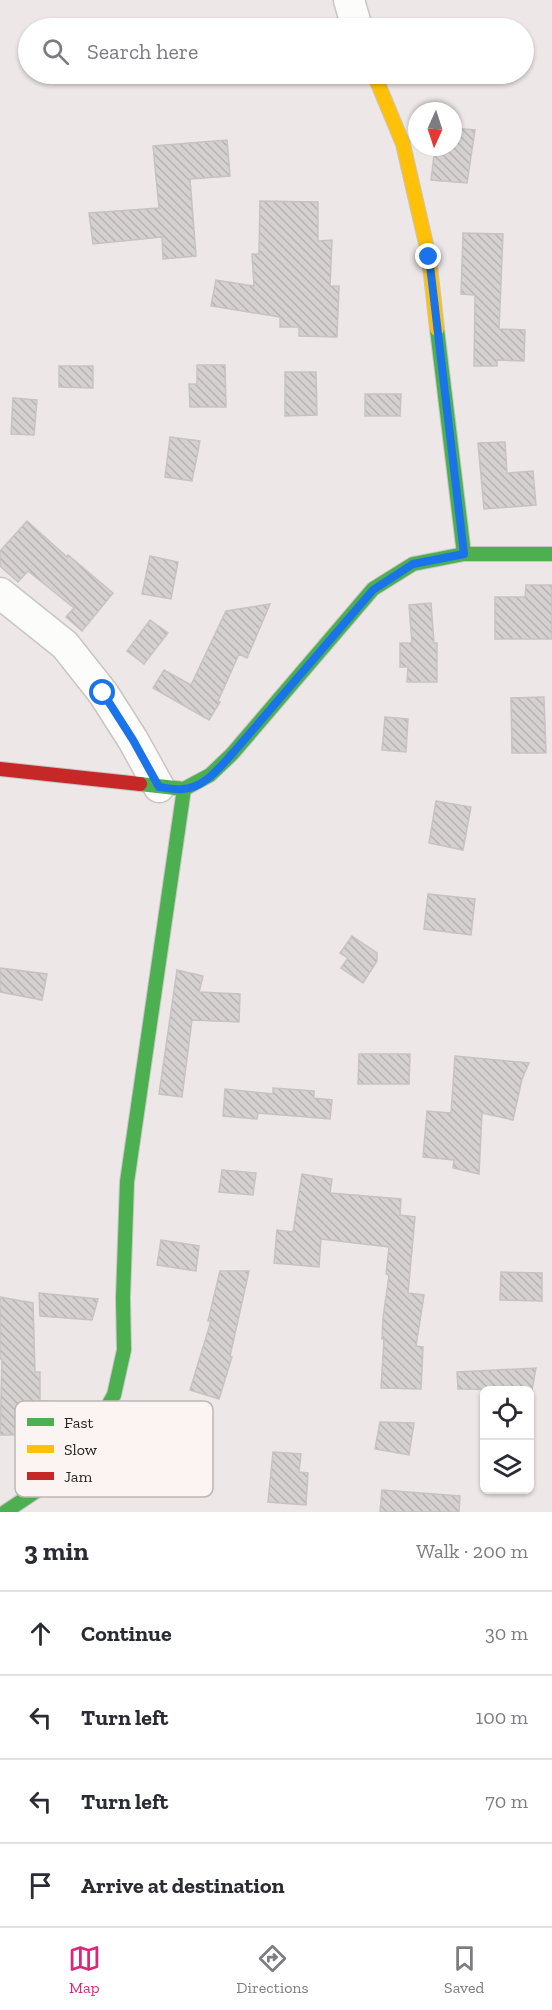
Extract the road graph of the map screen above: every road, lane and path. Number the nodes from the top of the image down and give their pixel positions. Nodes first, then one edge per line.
1 (349, 0) edge
2 (354, 18) edge
3 (378, 84) edge
4 (464, 554) junction
5 (552, 554) edge
6 (0, 593) edge
7 (0, 769) edge
8 (172, 788) junction
9 (111, 1401) edge
10 (28, 1497) edge
11 (5, 1512) edge

1 - 2 street
3 - 4 street
4 - 5 street
4 - 8 street
6 - 8 street
7 - 8 street
8 - 9 street
10 - 11 street

